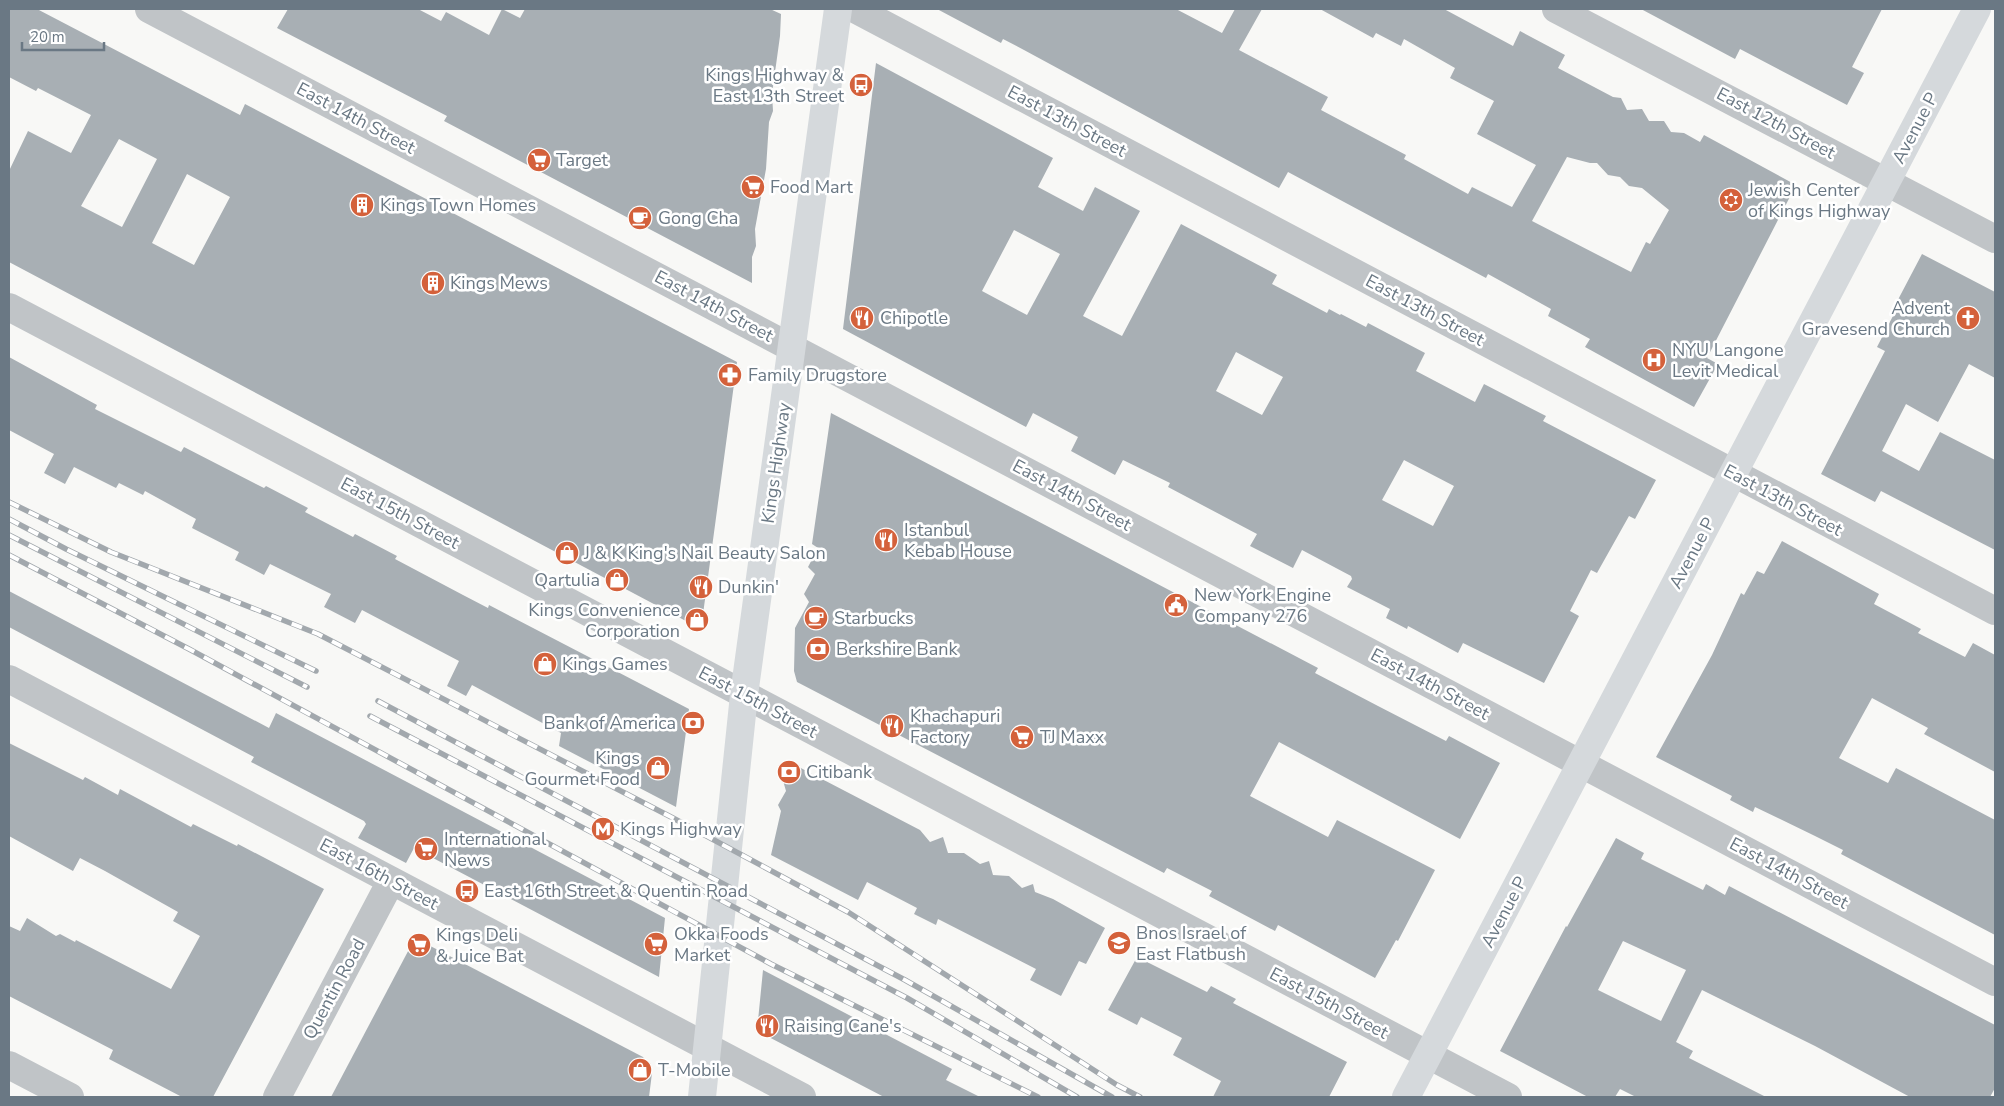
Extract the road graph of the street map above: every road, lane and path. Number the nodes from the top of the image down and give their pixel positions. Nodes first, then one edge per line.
1 (149, 9) edge
2 (838, 9) edge
3 (855, 9) edge
4 (1556, 9) edge
5 (1977, 9) edge
6 (1887, 181) junction
7 (1995, 239) edge
8 (9, 307) edge
9 (792, 347) junction
10 (1734, 474) junction
11 (1995, 612) edge
12 (9, 679) edge
13 (744, 695) junction
14 (1581, 764) junction
15 (392, 881) junction
16 (1995, 982) edge
17 (707, 1047) junction
18 (1428, 1055) junction
19 (9, 1065) edge
20 (70, 1097) edge
21 (277, 1097) edge
22 (702, 1097) edge
23 (802, 1097) edge
24 (1406, 1097) edge
25 (1508, 1097) edge

1 - 9 street, East 14th Street
2 - 9 main road, Kings Highway
3 - 10 street, East 13th Street
4 - 6 street, East 12th Street
5 - 6 main road, Avenue P
6 - 7 street, East 12th Street
6 - 10 main road, Avenue P
8 - 13 street, East 15th Street
9 - 13 main road, Kings Highway
9 - 14 street, East 14th Street
10 - 11 street, East 13th Street
10 - 14 main road, Avenue P
12 - 15 street, East 16th Street
13 - 17 main road, Kings Highway
13 - 18 street, East 15th Street
14 - 16 street, East 14th Street
14 - 18 main road, Avenue P
15 - 17 street, East 16th Street
15 - 21 street, Quentin Road
17 - 22 main road, Kings Highway
17 - 23 street, East 16th Street
18 - 24 main road, Avenue P
18 - 25 street, East 15th Street
19 - 20 street

